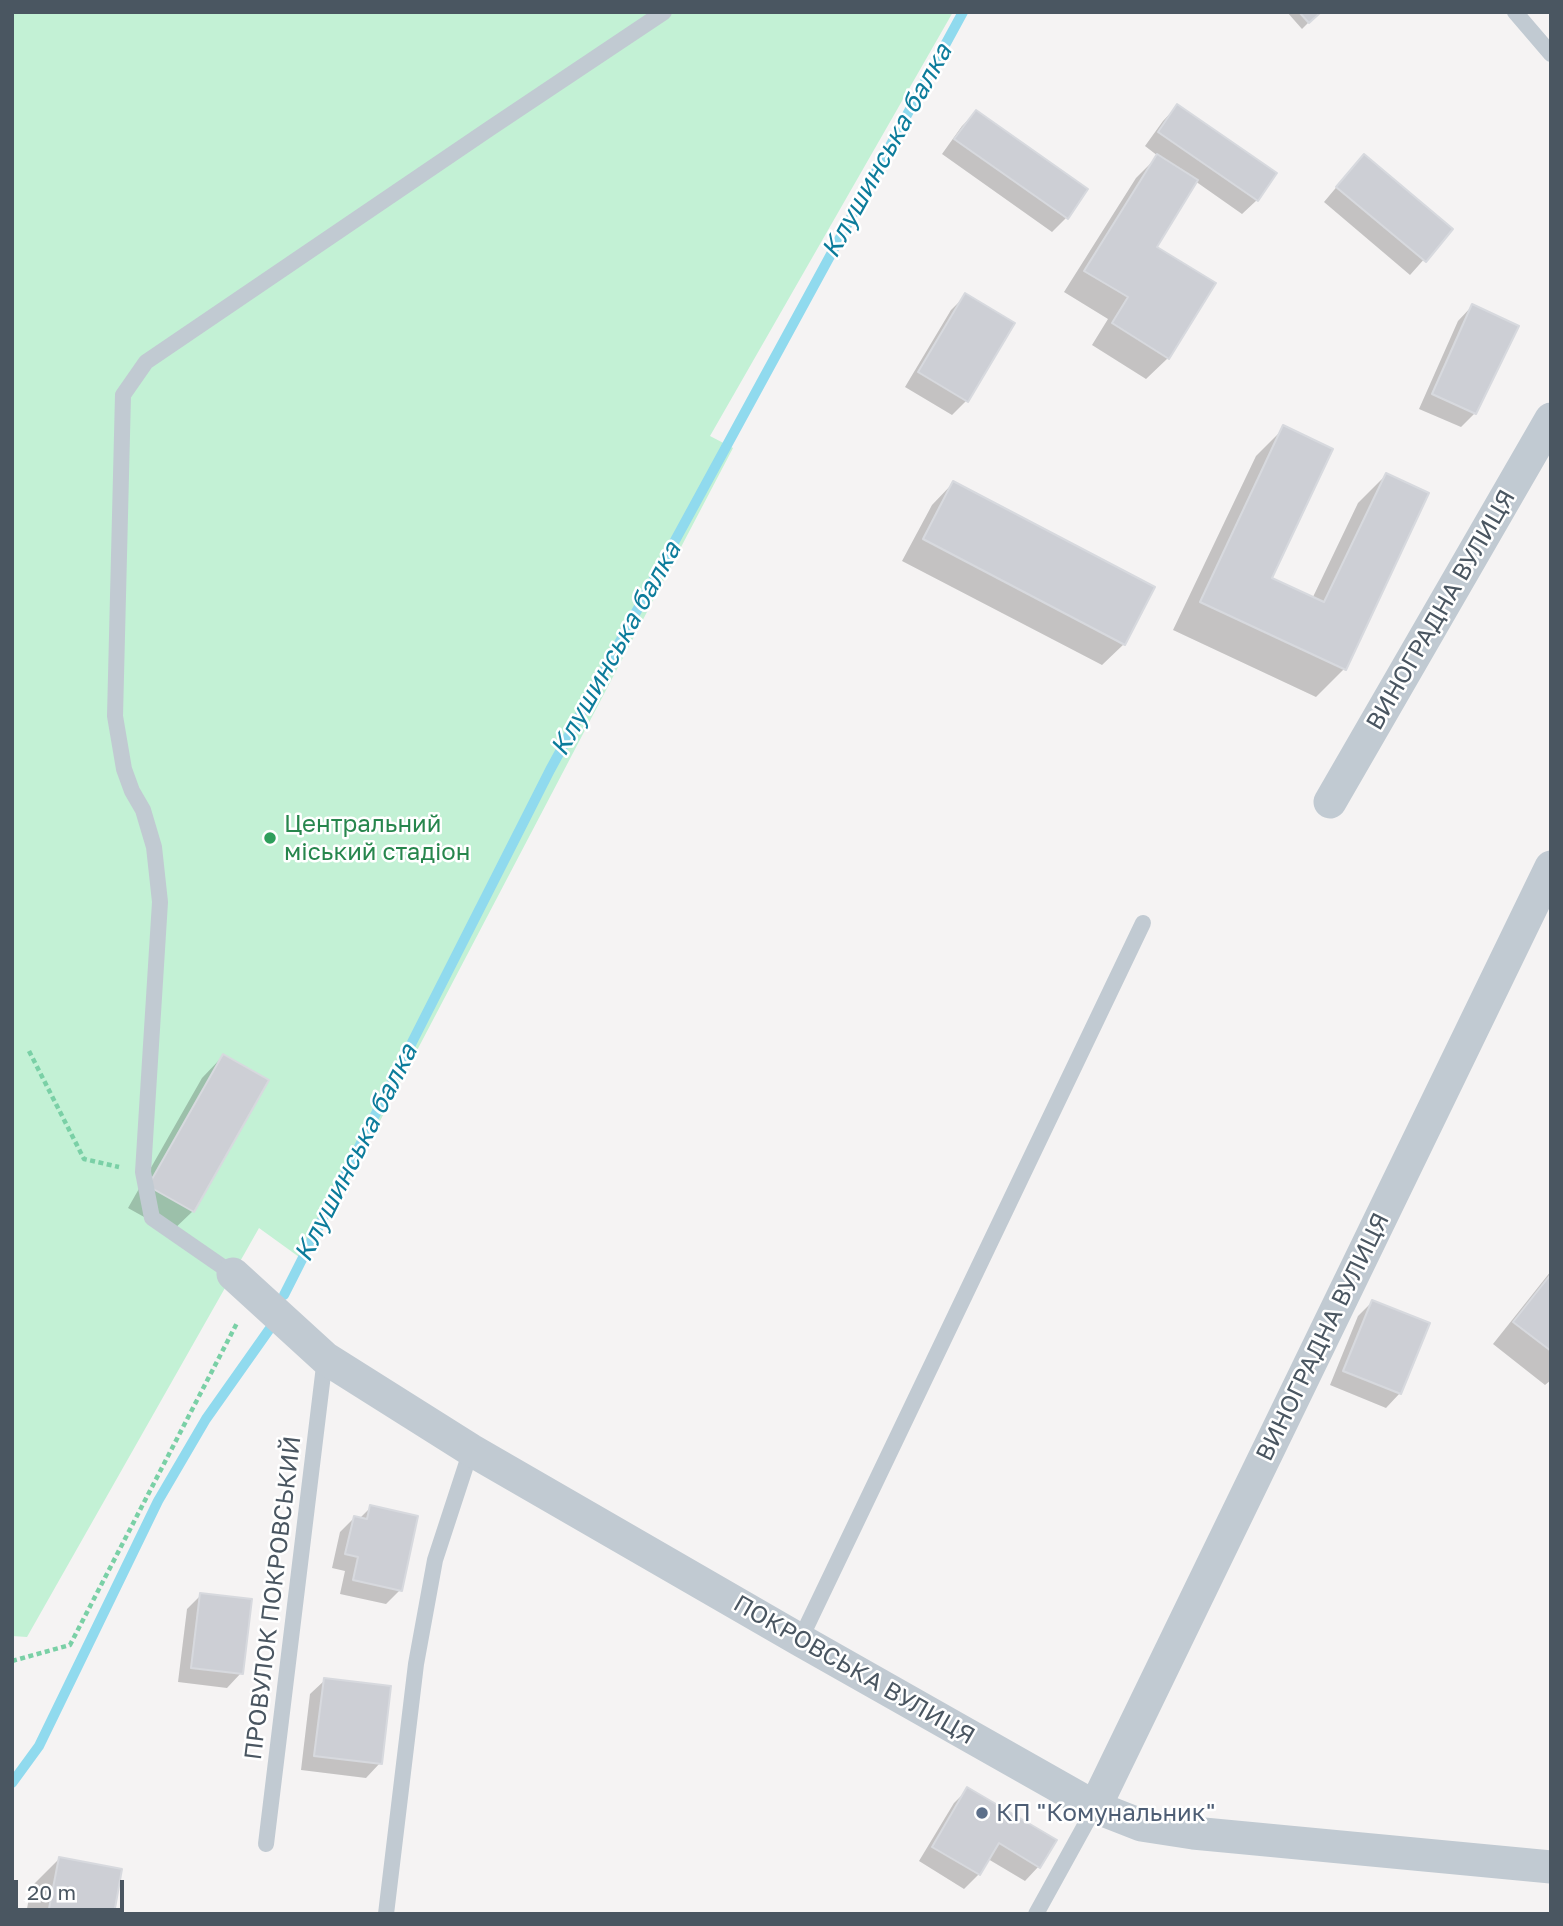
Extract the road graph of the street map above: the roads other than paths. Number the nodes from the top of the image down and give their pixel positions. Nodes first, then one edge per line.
1 (664, 12) edge
2 (1515, 12) edge
3 (1551, 54) edge
4 (1551, 419) edge
5 (1330, 802) dead end
6 (1551, 867) edge
7 (1143, 923) dead end
8 (243, 1283) joint
9 (325, 1358) junction
10 (471, 1450) junction
11 (800, 1640) junction
12 (1095, 1807) junction
13 (267, 1844) dead end
14 (1551, 1867) edge
15 (386, 1914) edge
16 (1036, 1914) edge

1 - 8 lane
2 - 3 lane
4 - 5 street, ВИНОГРАДНА ВУЛИЦЯ
6 - 12 street, ВИНОГРАДНА ВУЛИЦЯ
7 - 11 lane
8 - 9 street, ПОКРОВСЬКА ВУЛИЦЯ
9 - 10 street, ПОКРОВСЬКА ВУЛИЦЯ
9 - 13 lane, ПРОВУЛОК ПОКРОВСЬКИЙ
10 - 11 street, ПОКРОВСЬКА ВУЛИЦЯ
10 - 15 lane
11 - 12 street, ПОКРОВСЬКА ВУЛИЦЯ
12 - 14 street, ПОКРОВСЬКА ВУЛИЦЯ
12 - 16 lane

